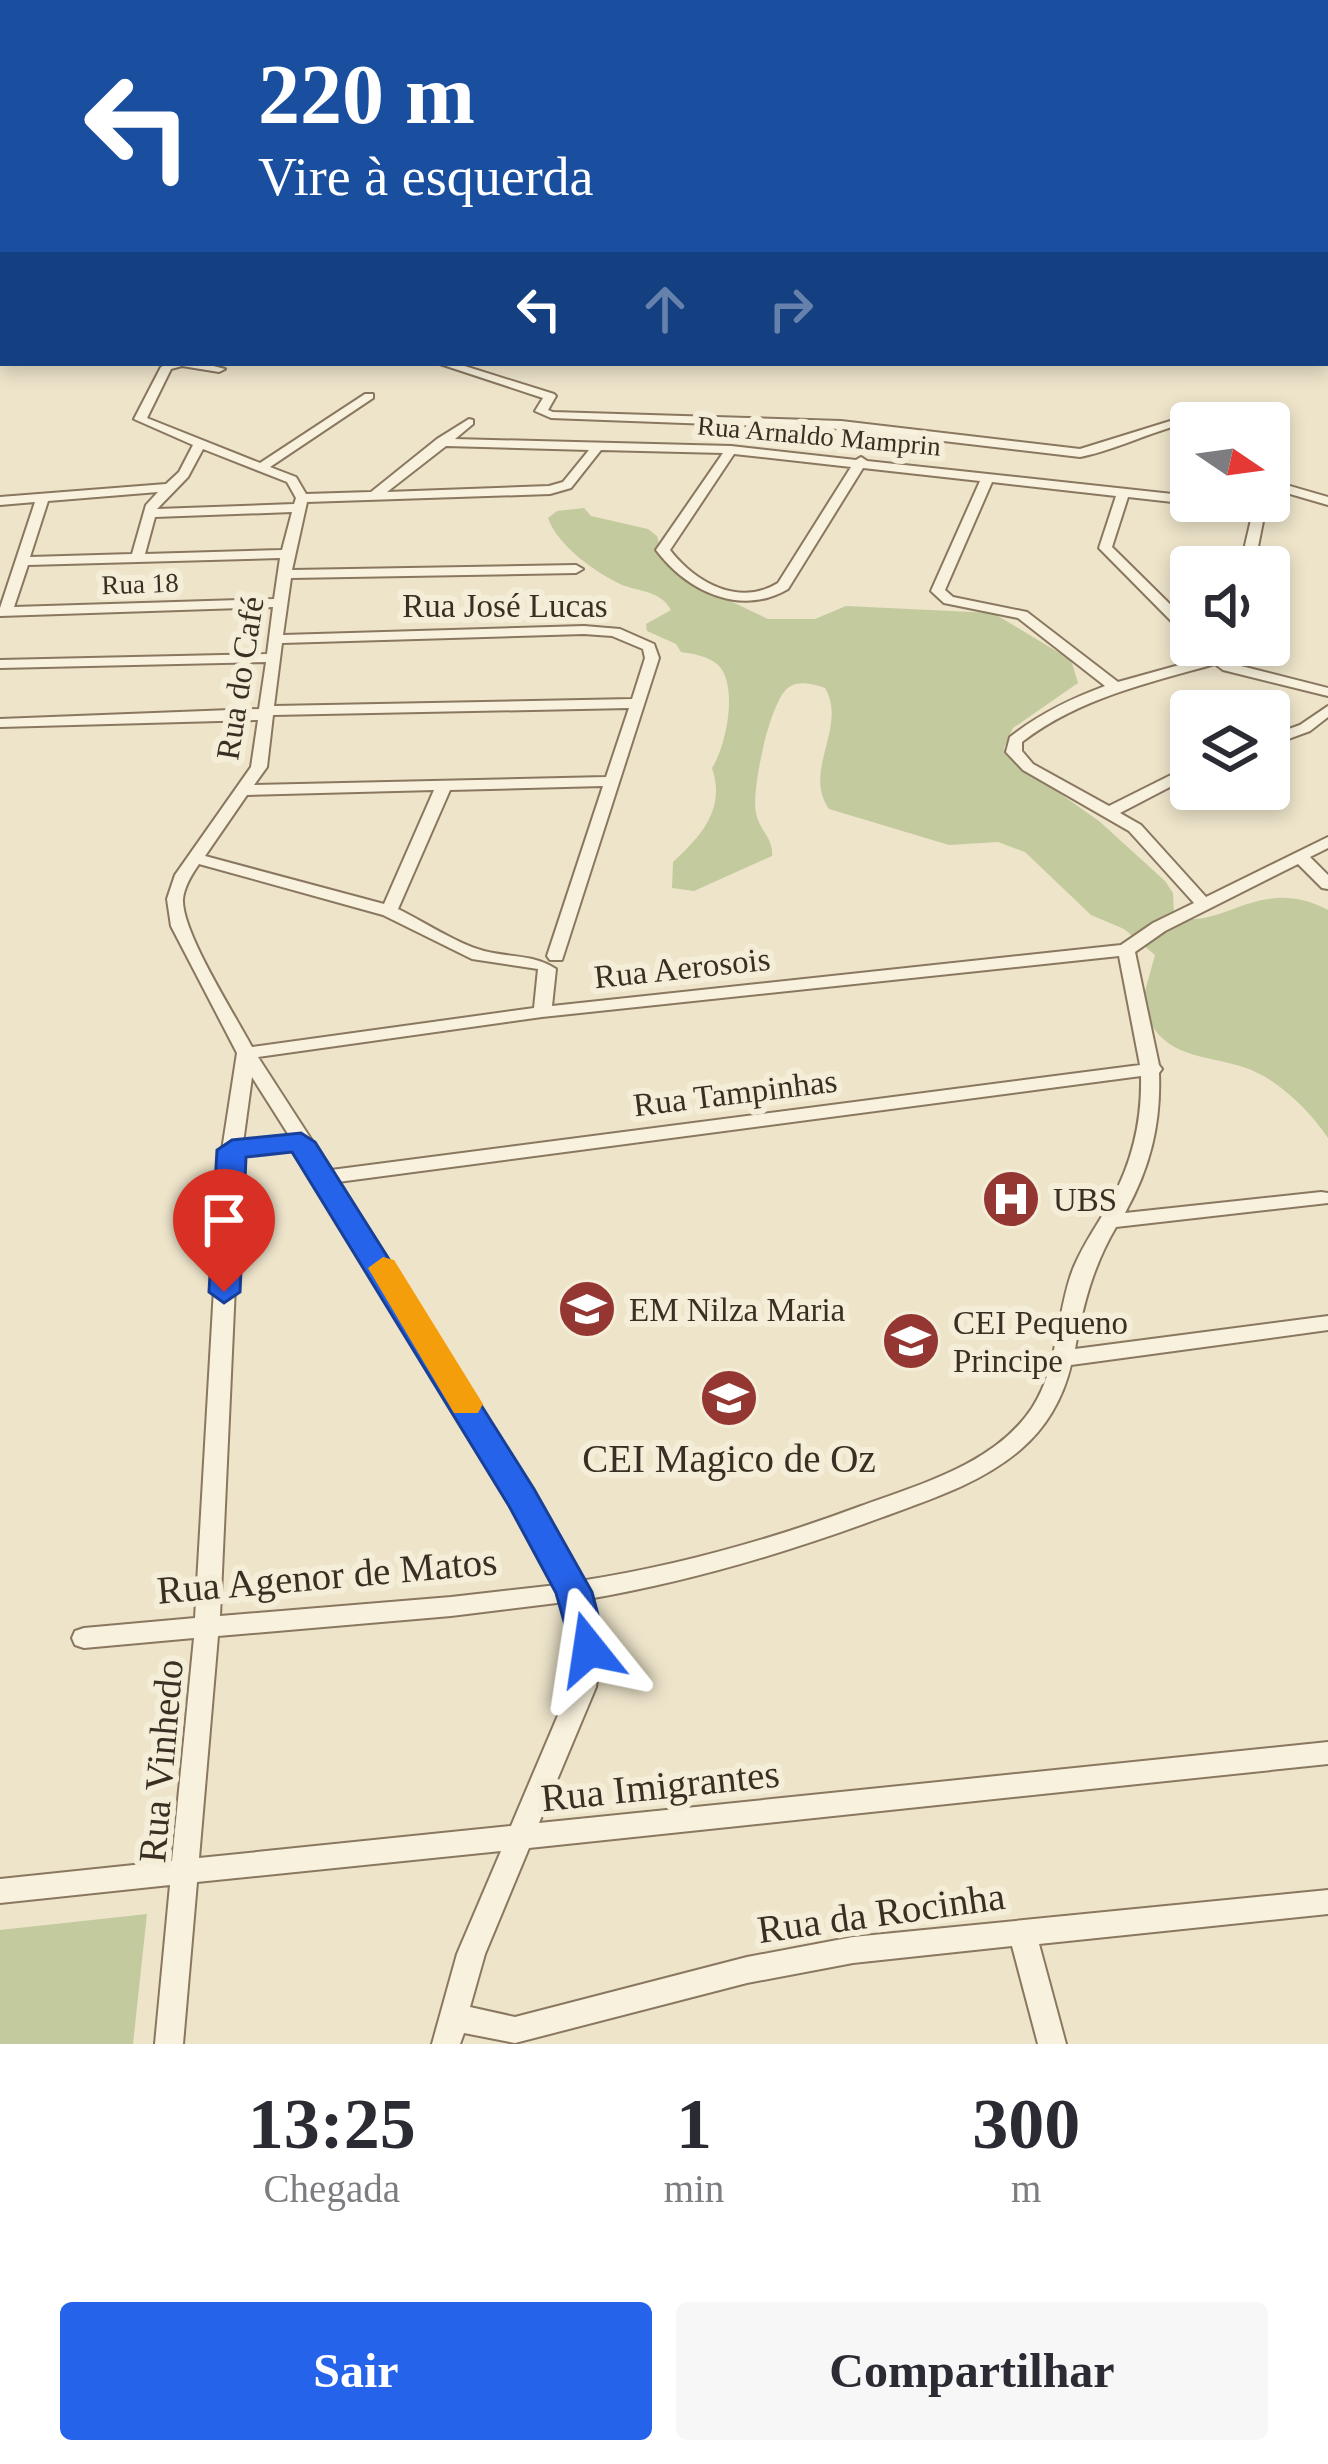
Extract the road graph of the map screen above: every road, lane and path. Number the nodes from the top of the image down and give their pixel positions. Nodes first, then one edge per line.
1 (170, 366) edge
2 (200, 366) edge
3 (453, 366) edge
4 (219, 369) dead end
5 (369, 396) dead end
6 (469, 422) dead end
7 (1170, 428) edge
8 (441, 442) junction
9 (199, 445) junction
10 (597, 447) junction
11 (731, 450) junction
12 (861, 461) junction
13 (262, 466) junction
14 (988, 477) junction
15 (166, 488) junction
16 (1290, 490) edge
17 (1123, 493) junction
18 (375, 495) junction
19 (43, 497) junction
20 (1170, 498) edge
21 (0, 501) edge
22 (1328, 501) edge
23 (301, 503) junction
24 (150, 513) junction
25 (287, 554) junction
26 (138, 557) junction
27 (24, 561) junction
28 (576, 569) dead end
29 (286, 574) junction
30 (281, 603) junction
31 (1170, 610) edge
32 (3, 612) edge
33 (277, 639) junction
34 (273, 658) junction
35 (0, 664) edge
36 (1192, 666) edge
37 (1240, 666) edge
38 (1116, 688) junction
39 (1328, 692) edge
40 (638, 704) junction
41 (1328, 710) edge
42 (265, 713) junction
43 (0, 723) edge
44 (1290, 733) edge
45 (1170, 781) edge
46 (613, 782) junction
47 (443, 787) junction
48 (247, 790) junction
49 (1112, 811) junction
50 (1328, 842) edge
51 (1299, 856) junction
52 (194, 858) junction
53 (1328, 884) edge
54 (1205, 905) junction
55 (389, 911) junction
56 (1126, 950) junction
57 (547, 962) junction
58 (543, 1004) junction
59 (246, 1053) junction
60 (1153, 1069) junction
61 (301, 1142) junction
62 (232, 1150) junction
63 (326, 1177) junction
64 (1321, 1198) dead end
65 (1107, 1221) junction
66 (1328, 1323) edge
67 (1064, 1358) junction
68 (574, 1592) junction
69 (207, 1625) junction
70 (84, 1638) dead end
71 (1328, 1754) edge
72 (521, 1839) junction
73 (188, 1871) junction
74 (0, 1892) edge
75 (1328, 1902) edge
76 (1022, 1932) junction
77 (450, 2031) edge
78 (169, 2044) edge
79 (1052, 2044) edge

1 - 9 street
2 - 4 street
3 - 7 street
5 - 13 street
6 - 8 street
8 - 10 street, Rua Arnaldo Mamprin
8 - 18 street
9 - 13 street
9 - 15 street
10 - 11 street, Rua Arnaldo Mamprin
10 - 18 street
11 - 12 street, Rua Arnaldo Mamprin
11 - 12 street
12 - 14 street, Rua Arnaldo Mamprin
13 - 23 street
14 - 17 street, Rua Arnaldo Mamprin
14 - 38 street
15 - 19 street
15 - 24 street
16 - 22 street
17 - 20 street, Rua Arnaldo Mamprin
17 - 31 street
18 - 23 street
19 - 21 street
19 - 27 street
23 - 24 street
23 - 25 street, Rua do Café
24 - 26 street
25 - 26 street
25 - 29 street, Rua do Café
26 - 27 street
27 - 32 street
28 - 29 street
29 - 30 street, Rua do Café
30 - 32 street, Rua 18
30 - 33 street, Rua do Café
33 - 34 street, Rua do Café
33 - 40 street, Rua José Lucas
34 - 35 street
34 - 42 street, Rua do Café
36 - 38 street
37 - 39 street
38 - 49 street
40 - 42 street
40 - 46 street, Rua José Lucas
41 - 44 street
42 - 43 street
42 - 48 street, Rua do Café
45 - 49 street
46 - 47 street
46 - 57 street, Rua José Lucas
47 - 48 street
47 - 55 street
48 - 52 street, Rua do Café
49 - 54 street
50 - 51 street
51 - 53 street
51 - 54 street
52 - 55 street
52 - 59 street, Rua do Café
54 - 56 street
55 - 57 street
56 - 58 street, Rua Aerosois
56 - 60 street, Rua Agenor de Matos
57 - 58 street, Rua José Lucas
58 - 59 street, Rua Aerosois
59 - 61 street, Rua do Café
59 - 62 street, Rua Vinhedo
60 - 63 street, Rua Tampinhas
60 - 65 street, Rua Agenor de Matos
61 - 62 street
61 - 63 street, Rua do Café
62 - 69 street, Rua Vinhedo
63 - 68 street, Rua do Café
64 - 65 street
65 - 67 street, Rua Agenor de Matos
66 - 67 street
67 - 68 street, Rua Agenor de Matos
68 - 69 street, Rua Agenor de Matos
68 - 72 street, Rua do Café
69 - 70 street, Rua Agenor de Matos
69 - 73 street, Rua Vinhedo
71 - 72 street, Rua Imigrantes
72 - 73 street, Rua Imigrantes
72 - 77 street, Rua do Café
73 - 74 street, Rua Imigrantes
73 - 78 street, Rua Vinhedo
75 - 76 street, Rua da Rocinha
76 - 77 street, Rua da Rocinha
76 - 79 street

